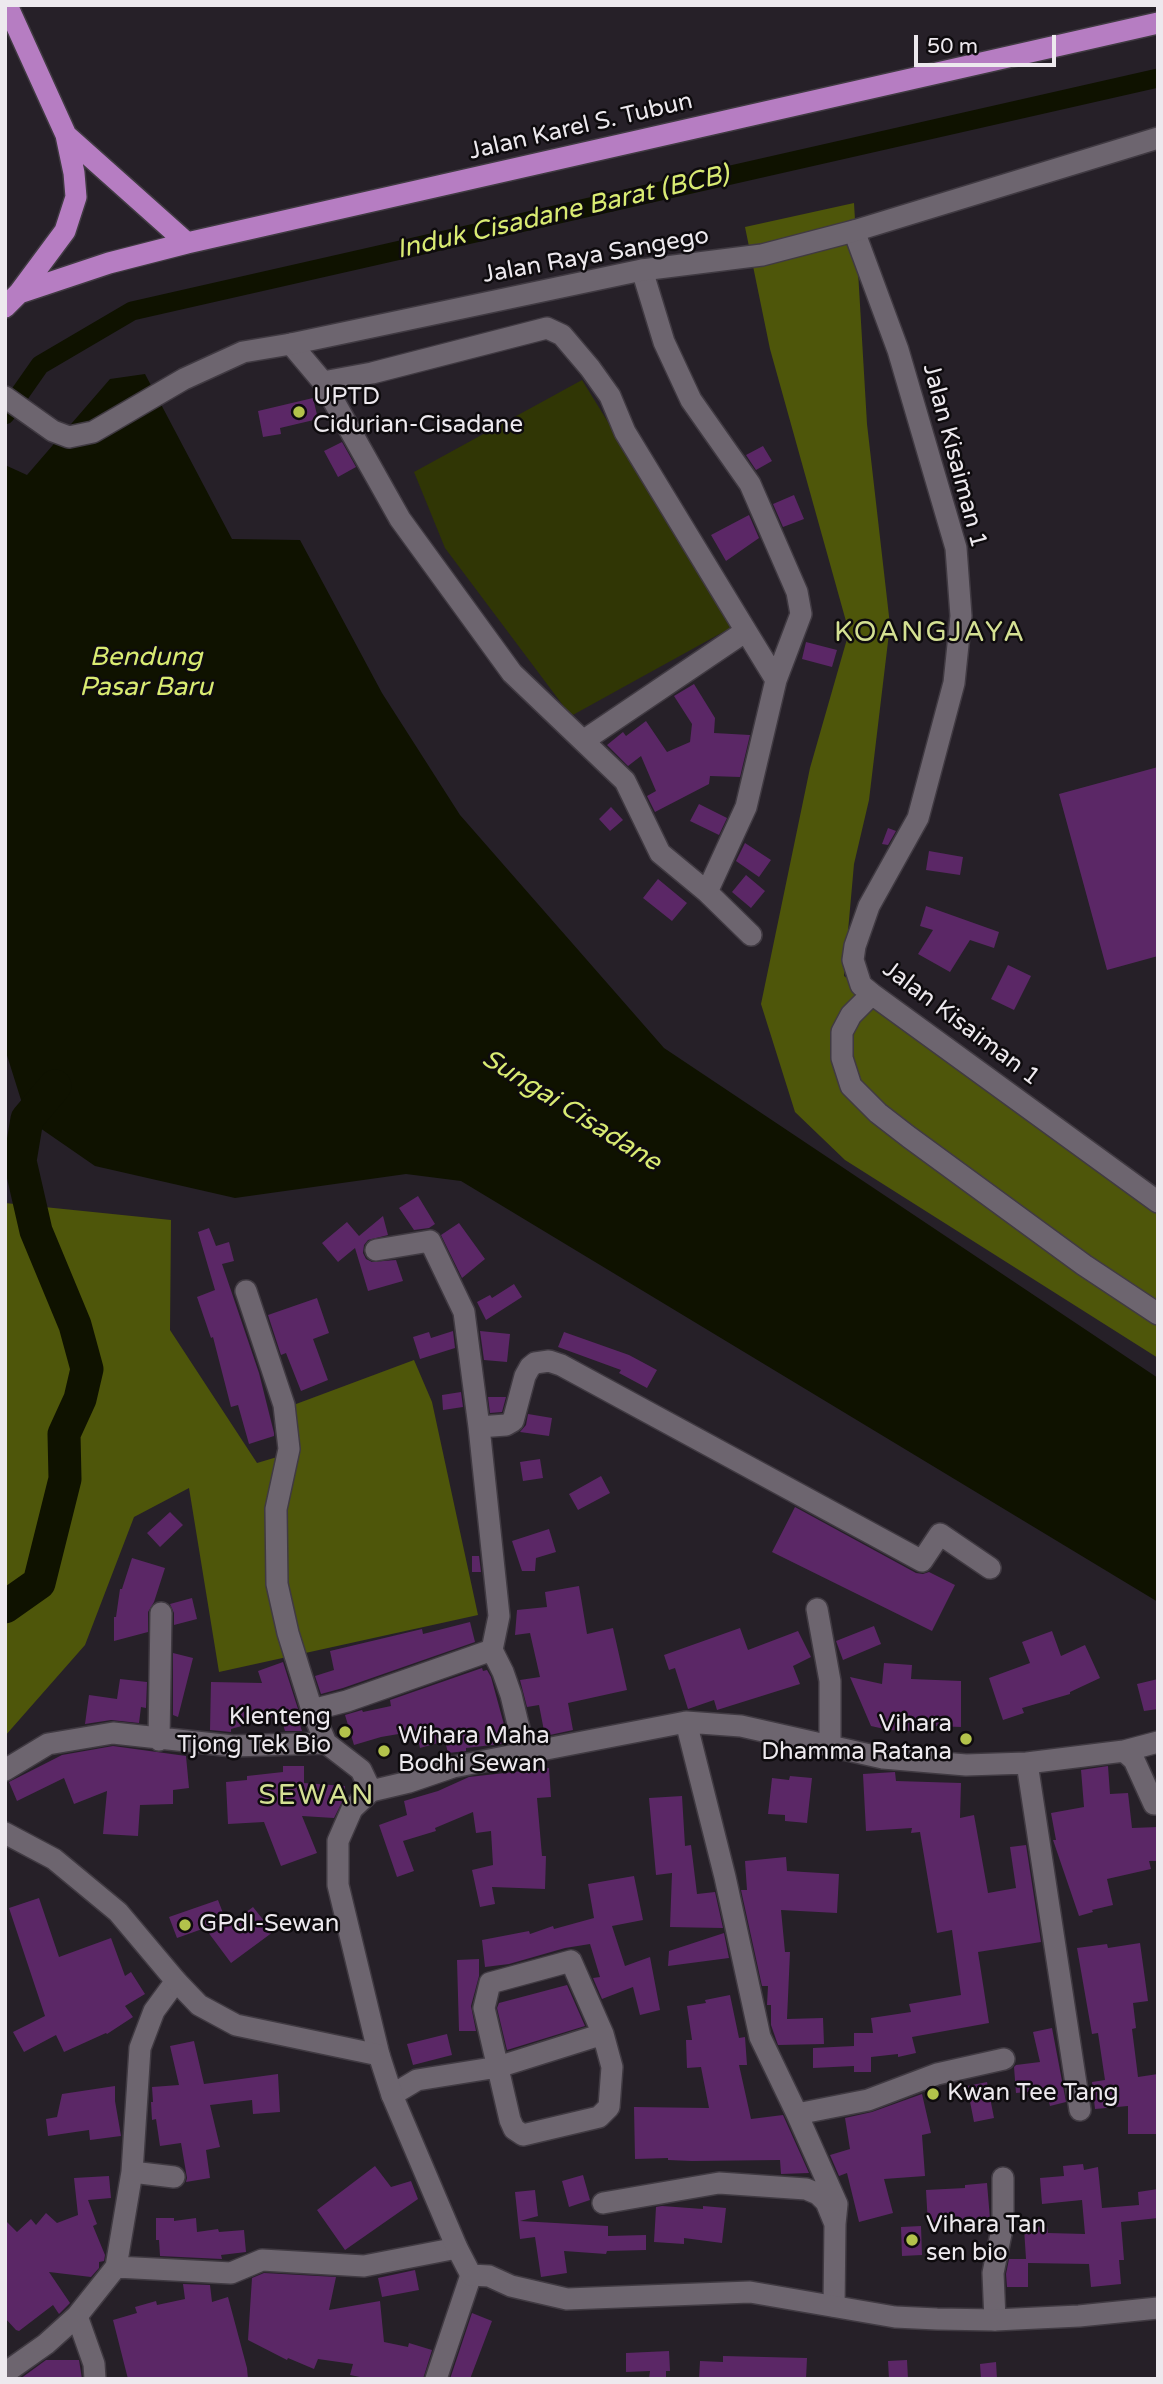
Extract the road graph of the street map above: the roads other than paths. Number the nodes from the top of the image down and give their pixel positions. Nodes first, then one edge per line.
1 (7, 5) edge
2 (1158, 23) edge
3 (66, 135) junction
4 (1158, 138) edge
5 (854, 231) junction
6 (187, 243) junction
7 (642, 270) junction
8 (12, 300) edge
9 (291, 344) junction
10 (323, 382) junction
11 (5, 397) edge
12 (746, 631) junction
13 (776, 680) junction
14 (583, 741) junction
15 (706, 892) junction
16 (751, 934) dead end
17 (872, 994) junction
18 (1158, 1202) edge
19 (376, 1250) dead end
20 (246, 1291) dead end
21 (1158, 1314) edge
22 (479, 1427) junction
23 (990, 1568) dead end
24 (817, 1609) dead end
25 (161, 1613) dead end
26 (492, 1650) junction
27 (312, 1710) junction
28 (686, 1722) junction
29 (159, 1740) junction
30 (1158, 1742) edge
31 (326, 1743) junction
32 (830, 1747) junction
33 (1124, 1751) junction
34 (525, 1753) junction
35 (1027, 1763) junction
36 (5, 1770) edge
37 (371, 1791) junction
38 (1158, 1804) edge
39 (5, 1833) edge
40 (176, 1981) junction
41 (603, 2034) junction
42 (379, 2055) junction
43 (1004, 2059) dead end
44 (498, 2067) junction
45 (392, 2095) junction
46 (1080, 2110) dead end
47 (797, 2114) junction
48 (132, 2172) junction
49 (174, 2177) dead end
50 (1003, 2178) dead end
51 (603, 2203) dead end
52 (835, 2224) junction
53 (457, 2248) junction
54 (116, 2267) junction
55 (471, 2275) junction
56 (834, 2306) junction
57 (1158, 2308) edge
58 (77, 2316) junction
59 (995, 2320) junction
60 (5, 2373) edge
61 (95, 2379) edge
62 (436, 2379) edge

1 - 3 main road
2 - 6 main road, Jalan Karel S. Tubun
3 - 6 main road
3 - 8 main road
4 - 5 street, Jalan Raya Sangego
5 - 7 street, Jalan Raya Sangego
5 - 17 street, Jalan Kisaiman 1
6 - 8 main road, Jalan Karel S. Tubun
7 - 9 street, Jalan Raya Sangego
7 - 13 street
9 - 10 street
9 - 11 street, Jalan Raya Sangego
10 - 12 street
10 - 14 street
12 - 13 street
12 - 14 street
13 - 15 street
14 - 15 street
15 - 16 street
17 - 18 street, Jalan Kisaiman 1
17 - 21 street
19 - 22 street
20 - 27 street
22 - 23 street
22 - 26 street
24 - 32 street
25 - 29 street
26 - 27 street
26 - 34 street
27 - 31 street
28 - 32 street
28 - 34 street
28 - 47 street
29 - 31 street
29 - 36 street
30 - 33 street
31 - 37 street
32 - 35 street
33 - 35 street
33 - 38 street
34 - 37 street
35 - 46 street
37 - 42 street
39 - 40 street
40 - 42 street
40 - 48 street
41 - 44 street
41 - 44 street
41 - 44 street
42 - 45 street
43 - 47 street
44 - 45 street
45 - 53 street
47 - 52 street
48 - 49 street
48 - 54 street
50 - 59 street
51 - 52 street
52 - 56 street
53 - 54 street
53 - 55 street
54 - 58 street
55 - 56 street
55 - 62 street
56 - 59 street
57 - 59 street
58 - 60 street
58 - 61 street

